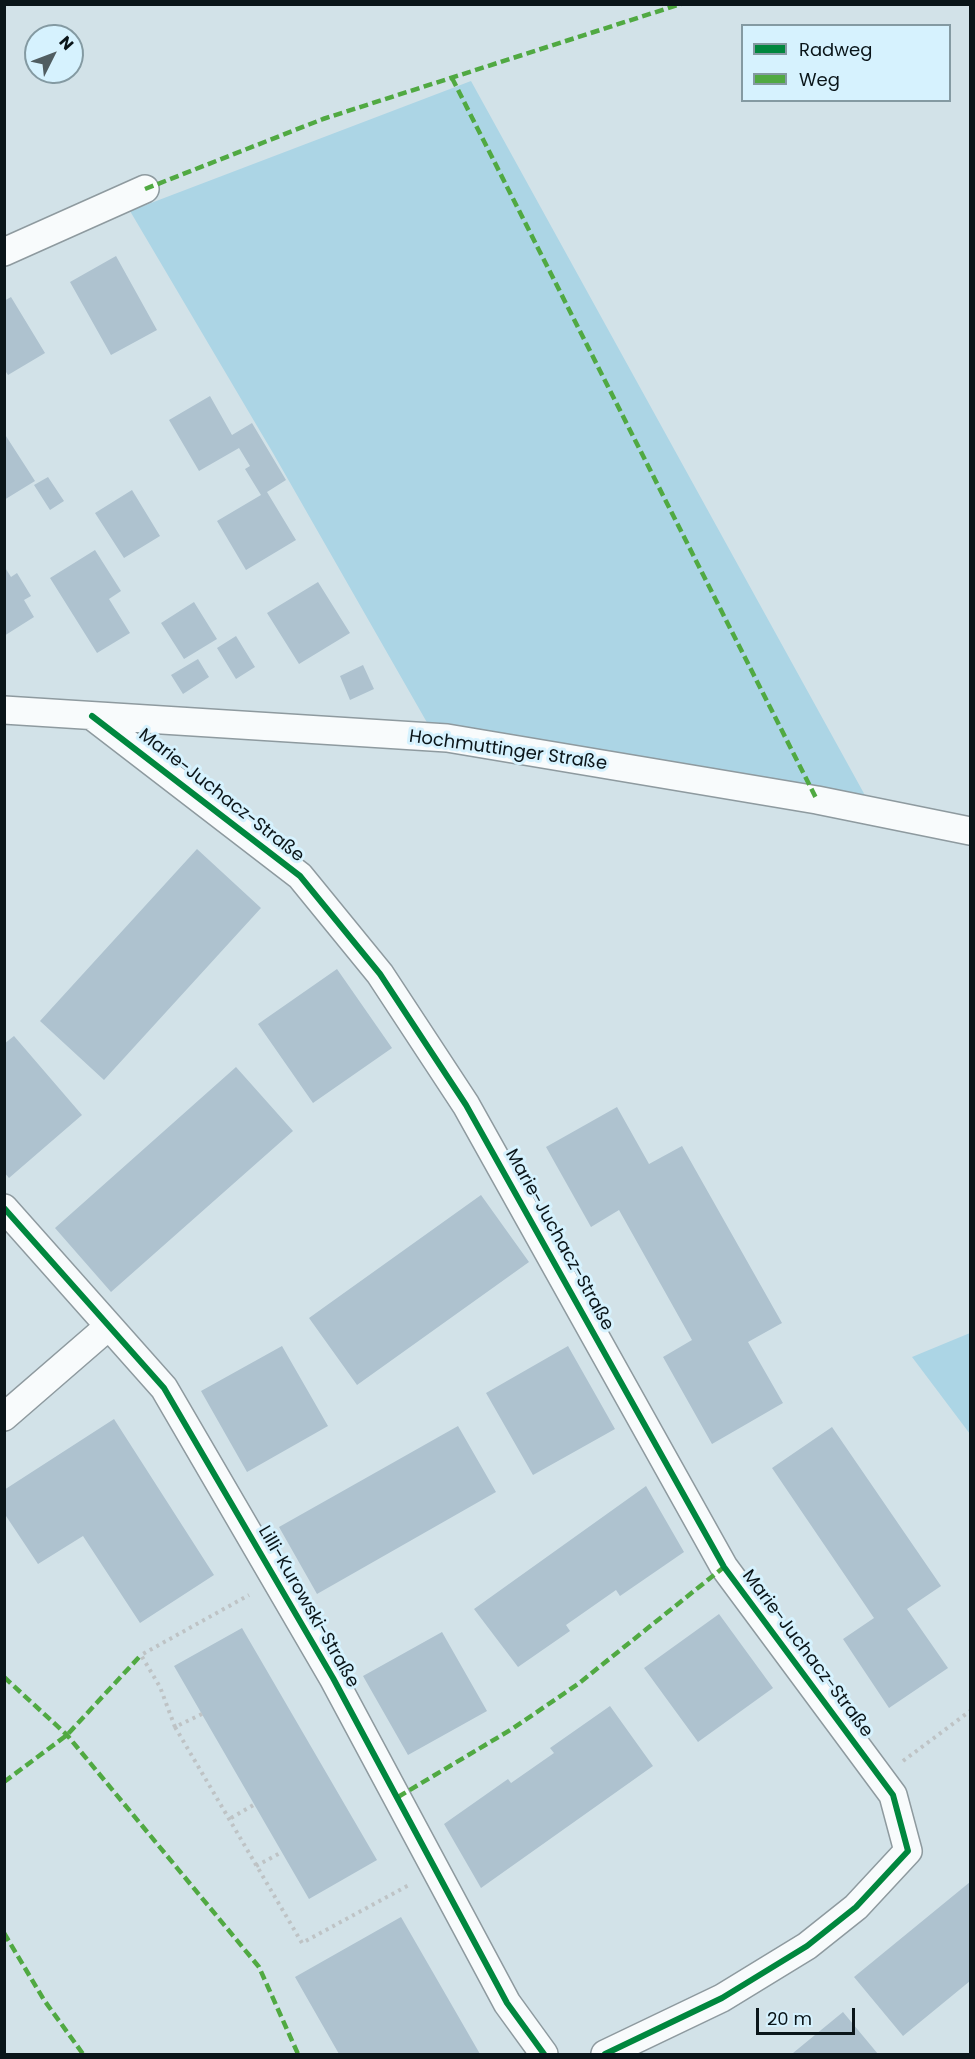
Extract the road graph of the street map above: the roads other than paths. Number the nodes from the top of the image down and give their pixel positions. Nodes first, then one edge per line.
1 (144, 189) dead end
2 (4, 252) edge
3 (4, 710) edge
4 (92, 716) junction
5 (970, 831) edge
6 (4, 1208) edge
7 (109, 1326) junction
8 (4, 1417) edge
9 (543, 2053) edge
10 (605, 2055) edge

1 - 2 street
3 - 4 street, Hochmuttinger Straße
4 - 5 street, Hochmuttinger Straße
4 - 10 street, Marie-Juchacz-Straße
6 - 7 street, Lilli-Kurowski-Straße
7 - 8 street
7 - 9 street, Lilli-Kurowski-Straße

